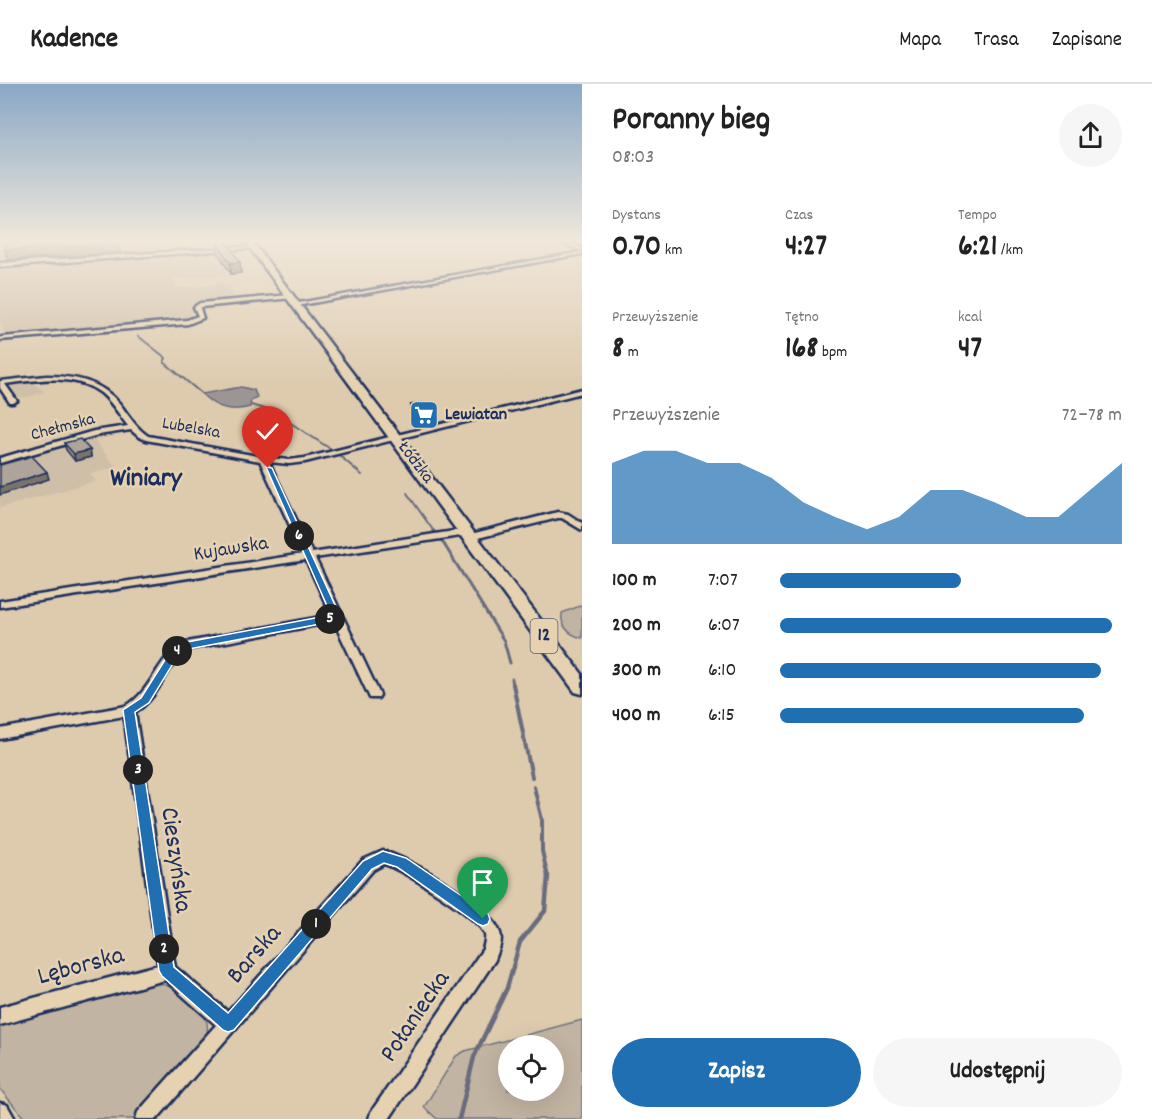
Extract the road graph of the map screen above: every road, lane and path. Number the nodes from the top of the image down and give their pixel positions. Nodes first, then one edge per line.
1 (283, 288) edge
2 (368, 288) edge
3 (293, 301) junction
4 (1, 336) edge
5 (0, 347) edge
6 (0, 383) edge
7 (582, 391) edge
8 (13, 401) dead end
9 (134, 427) junction
10 (396, 437) junction
11 (263, 459) junction
12 (0, 461) edge
13 (298, 461) junction
14 (268, 468) junction
15 (582, 527) edge
16 (469, 535) junction
17 (308, 557) junction
18 (0, 604) edge
19 (336, 618) junction
20 (582, 687) edge
21 (374, 695) dead end
22 (129, 710) junction
23 (0, 734) edge
24 (383, 857) joint
25 (167, 971) junction
26 (0, 1016) edge
27 (228, 1024) junction
28 (0, 1112) edge
29 (6, 1119) edge
30 (145, 1119) edge
31 (378, 1119) edge

1 - 3 main road, Łódzka / 12
2 - 3 street
3 - 4 street
3 - 10 main road, Łódzka / 12
4 - 5 street
6 - 8 street
6 - 9 street, Lubelska
7 - 10 street, Lubelska
9 - 11 street, Lubelska
9 - 12 street, Chełmska
10 - 13 street, Lubelska
10 - 16 main road, Łódzka / 12
11 - 13 street, Lubelska
11 - 14 street
13 - 14 street
14 - 17 street
15 - 16 street, Kujawska
16 - 17 street, Kujawska
16 - 20 main road, Łódzka / 12
17 - 18 street, Kujawska
17 - 19 street
19 - 21 street
19 - 22 street
22 - 23 street
22 - 25 street, Cieszyńska
24 - 27 street, Barska
24 - 31 street, Połaniecka
25 - 26 street, Lęborska
25 - 27 street
27 - 30 street, Barska
28 - 29 street

